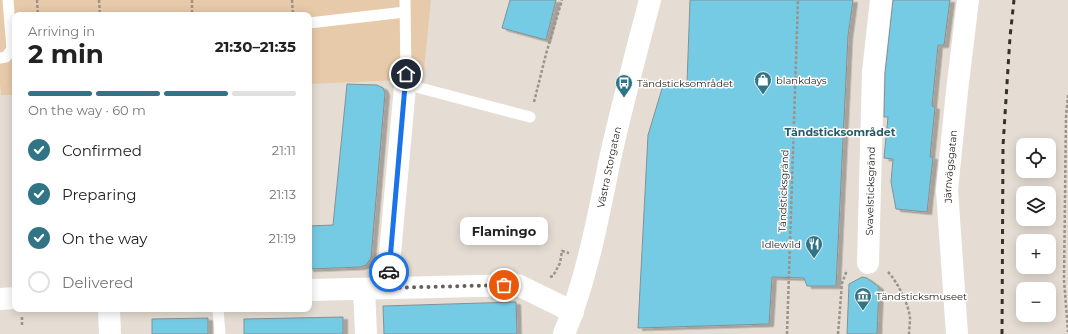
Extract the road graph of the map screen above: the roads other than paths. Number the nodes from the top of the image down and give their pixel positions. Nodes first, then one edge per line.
1 (8, 0) edge
2 (405, 0) edge
3 (650, 0) edge
4 (881, 0) edge
5 (968, 0) edge
6 (405, 12) junction
7 (312, 23) edge
8 (12, 39) edge
9 (12, 50) edge
10 (0, 58) edge
11 (405, 79) junction
12 (530, 117) road end
13 (868, 263) road end
14 (387, 288) junction
15 (364, 289) junction
16 (312, 290) edge
17 (12, 298) edge
18 (0, 299) edge
19 (109, 312) edge
20 (218, 312) edge
21 (573, 312) junction
22 (110, 334) edge
23 (220, 334) edge
24 (366, 334) edge
25 (564, 334) edge
26 (957, 334) edge

1 - 8 lane
2 - 6 lane
3 - 21 street, Västra Storgatan
4 - 13 street, Svavelsticksgränd
5 - 26 street, Järnvägsgatan
6 - 7 lane
6 - 11 lane
9 - 10 lane
11 - 12 lane
11 - 14 street
14 - 15 street
14 - 21 street
15 - 16 street
15 - 24 street
17 - 18 street
19 - 22 street
20 - 23 lane
21 - 25 street, Västra Storgatan

